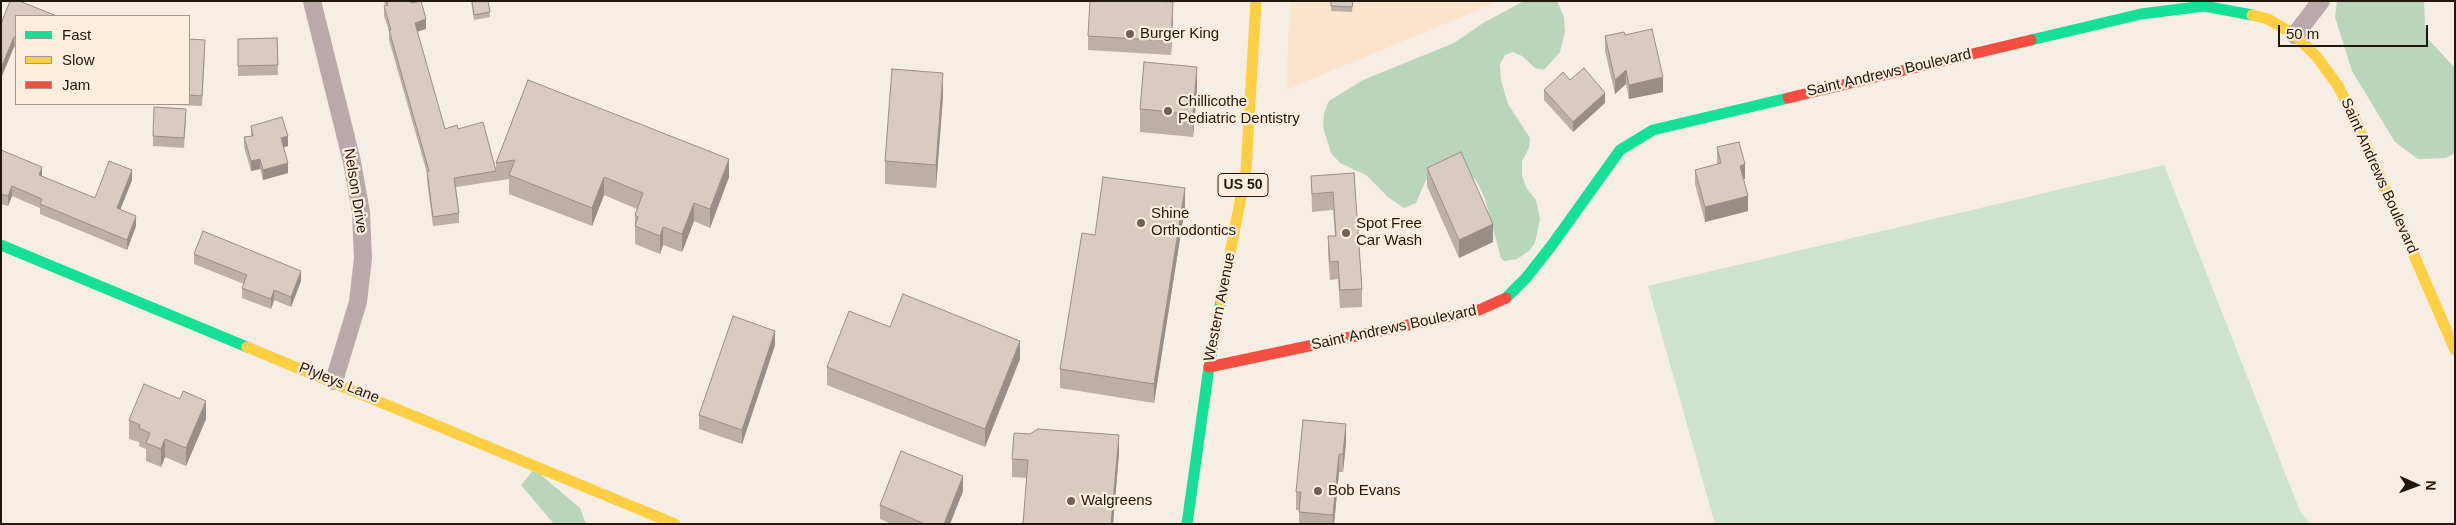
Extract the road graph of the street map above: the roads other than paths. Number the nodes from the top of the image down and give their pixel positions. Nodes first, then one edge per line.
1 (312, 1) edge
2 (1256, 1) edge
3 (2321, 1) edge
4 (2295, 35) junction
5 (1, 245) edge
6 (2455, 350) edge
7 (1209, 367) junction
8 (334, 381) junction
9 (675, 524) edge
10 (1187, 524) edge

1 - 8 street, Nelson Drive
2 - 7 street, Western Avenue / US 50
3 - 4 street
4 - 6 street, Saint Andrews Boulevard
4 - 7 street, Saint Andrews Boulevard
5 - 8 street, Plyleys Lane
7 - 10 street, Western Avenue / US 50
8 - 9 street, Plyleys Lane

